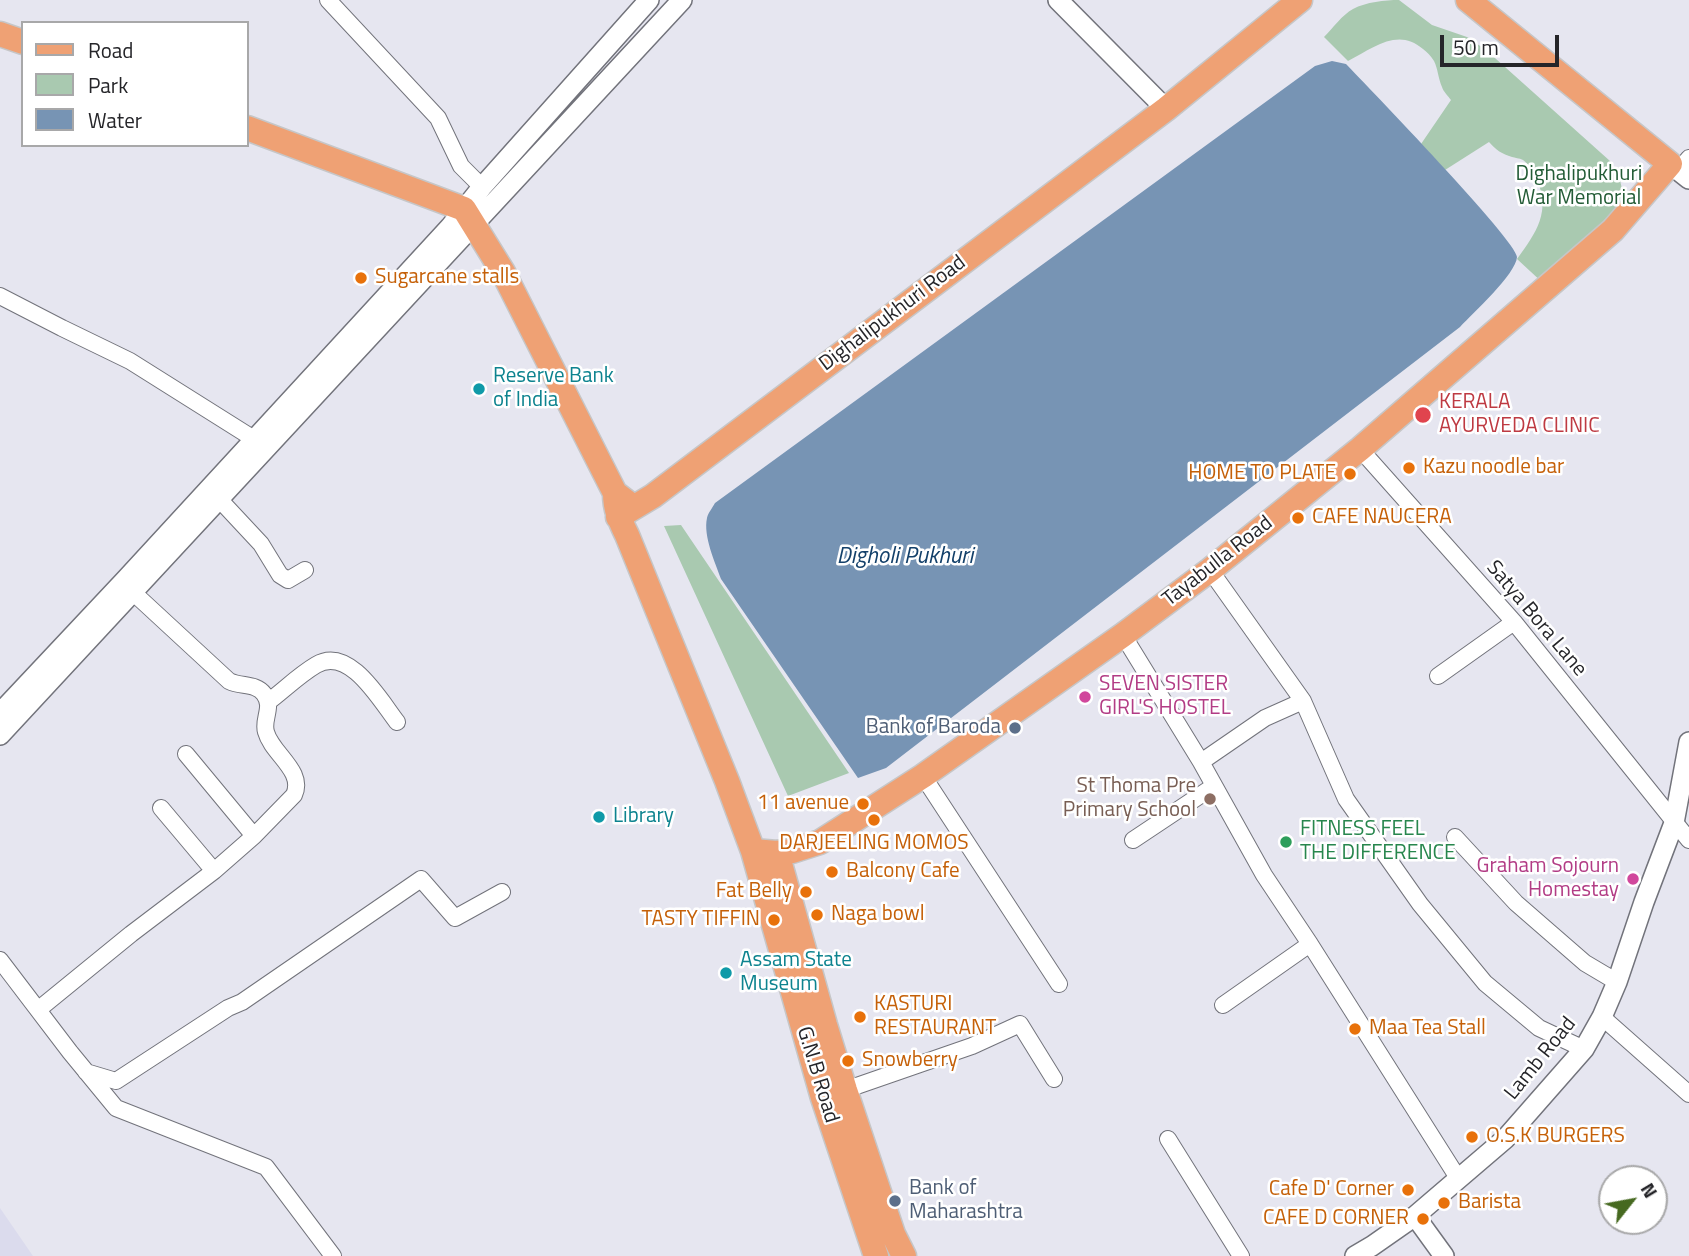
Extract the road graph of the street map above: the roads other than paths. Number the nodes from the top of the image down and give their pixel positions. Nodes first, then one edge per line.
1 (328, 0) edge
2 (649, 0) edge
3 (682, 0) edge
4 (1058, 0) edge
5 (1300, 0) edge
6 (1468, 0) edge
7 (0, 34) edge
8 (21, 41) edge
9 (1166, 108) junction
10 (248, 128) edge
11 (1682, 168) edge
12 (482, 187) junction
13 (468, 217) junction
14 (0, 296) edge
15 (254, 439) junction
16 (1360, 449) junction
17 (219, 499) junction
18 (622, 506) junction
19 (305, 570) dead end
20 (1210, 570) junction
21 (127, 587) junction
22 (1514, 622) junction
23 (1123, 635) junction
24 (1438, 676) dead end
25 (1303, 701) junction
26 (268, 702) junction
27 (0, 713) edge
28 (397, 722) dead end
29 (0, 735) edge
30 (1689, 743) edge
31 (186, 754) dead end
32 (1201, 762) junction
33 (922, 776) junction
34 (1214, 786) junction
35 (1684, 800) edge
36 (161, 808) dead end
37 (1674, 823) junction
38 (254, 836) junction
39 (1455, 837) dead end
40 (1133, 840) dead end
41 (1689, 840) edge
42 (765, 852) junction
43 (214, 871) junction
44 (502, 892) dead end
45 (1310, 944) junction
46 (0, 960) edge
47 (1617, 982) junction
48 (1059, 984) dead end
49 (1223, 1004) dead end
50 (39, 1009) junction
51 (1602, 1017) junction
52 (1584, 1049) junction
53 (86, 1072) junction
54 (1054, 1079) dead end
55 (845, 1090) junction
56 (1689, 1094) edge
57 (1168, 1139) dead end
58 (1458, 1178) junction
59 (1415, 1216) junction
60 (333, 1256) edge
61 (876, 1256) edge
62 (904, 1256) edge
63 (1241, 1256) edge
64 (1355, 1256) edge
65 (1444, 1256) edge

1 - 12 street
2 - 12 street
3 - 13 street
4 - 9 street
5 - 9 main road, Dighalipukhuri Road
6 - 11 main road
7 - 8 main road
9 - 18 main road, Dighalipukhuri Road
10 - 13 main road
11 - 16 main road, Tayabulla Road
12 - 13 street
13 - 15 street
13 - 17 street
13 - 18 main road
14 - 15 street
15 - 21 street
16 - 20 main road, Tayabulla Road
16 - 22 street, Satya Bora Lane
17 - 19 street
17 - 21 street
18 - 42 main road
20 - 23 main road, Tayabulla Road
20 - 25 street
21 - 26 street
21 - 27 street
21 - 29 street
22 - 24 street
22 - 37 street, Satya Bora Lane
23 - 32 street
23 - 33 main road, Tayabulla Road
25 - 32 street
25 - 52 street
26 - 28 street
26 - 38 street
30 - 35 street, Lamb Road
31 - 38 street
32 - 34 street
33 - 42 main road, Tayabulla Road
33 - 48 street
34 - 40 street
34 - 45 street
35 - 37 street, Lamb Road
36 - 43 street
37 - 41 street, Satya Bora Lane
37 - 47 street, Lamb Road
38 - 43 street
39 - 47 street
42 - 55 main road, G.N.B Road
42 - 61 main road, G.N.B Road
43 - 50 street
44 - 53 street
45 - 49 street
45 - 58 street
46 - 50 street
47 - 51 street, Lamb Road
50 - 53 street
51 - 52 street, Lamb Road
51 - 56 street
52 - 58 street, Lamb Road
53 - 60 street
54 - 55 street
55 - 62 main road, G.N.B Road
57 - 63 street
58 - 59 street, Lamb Road
59 - 64 street, Lamb Road
59 - 65 street

